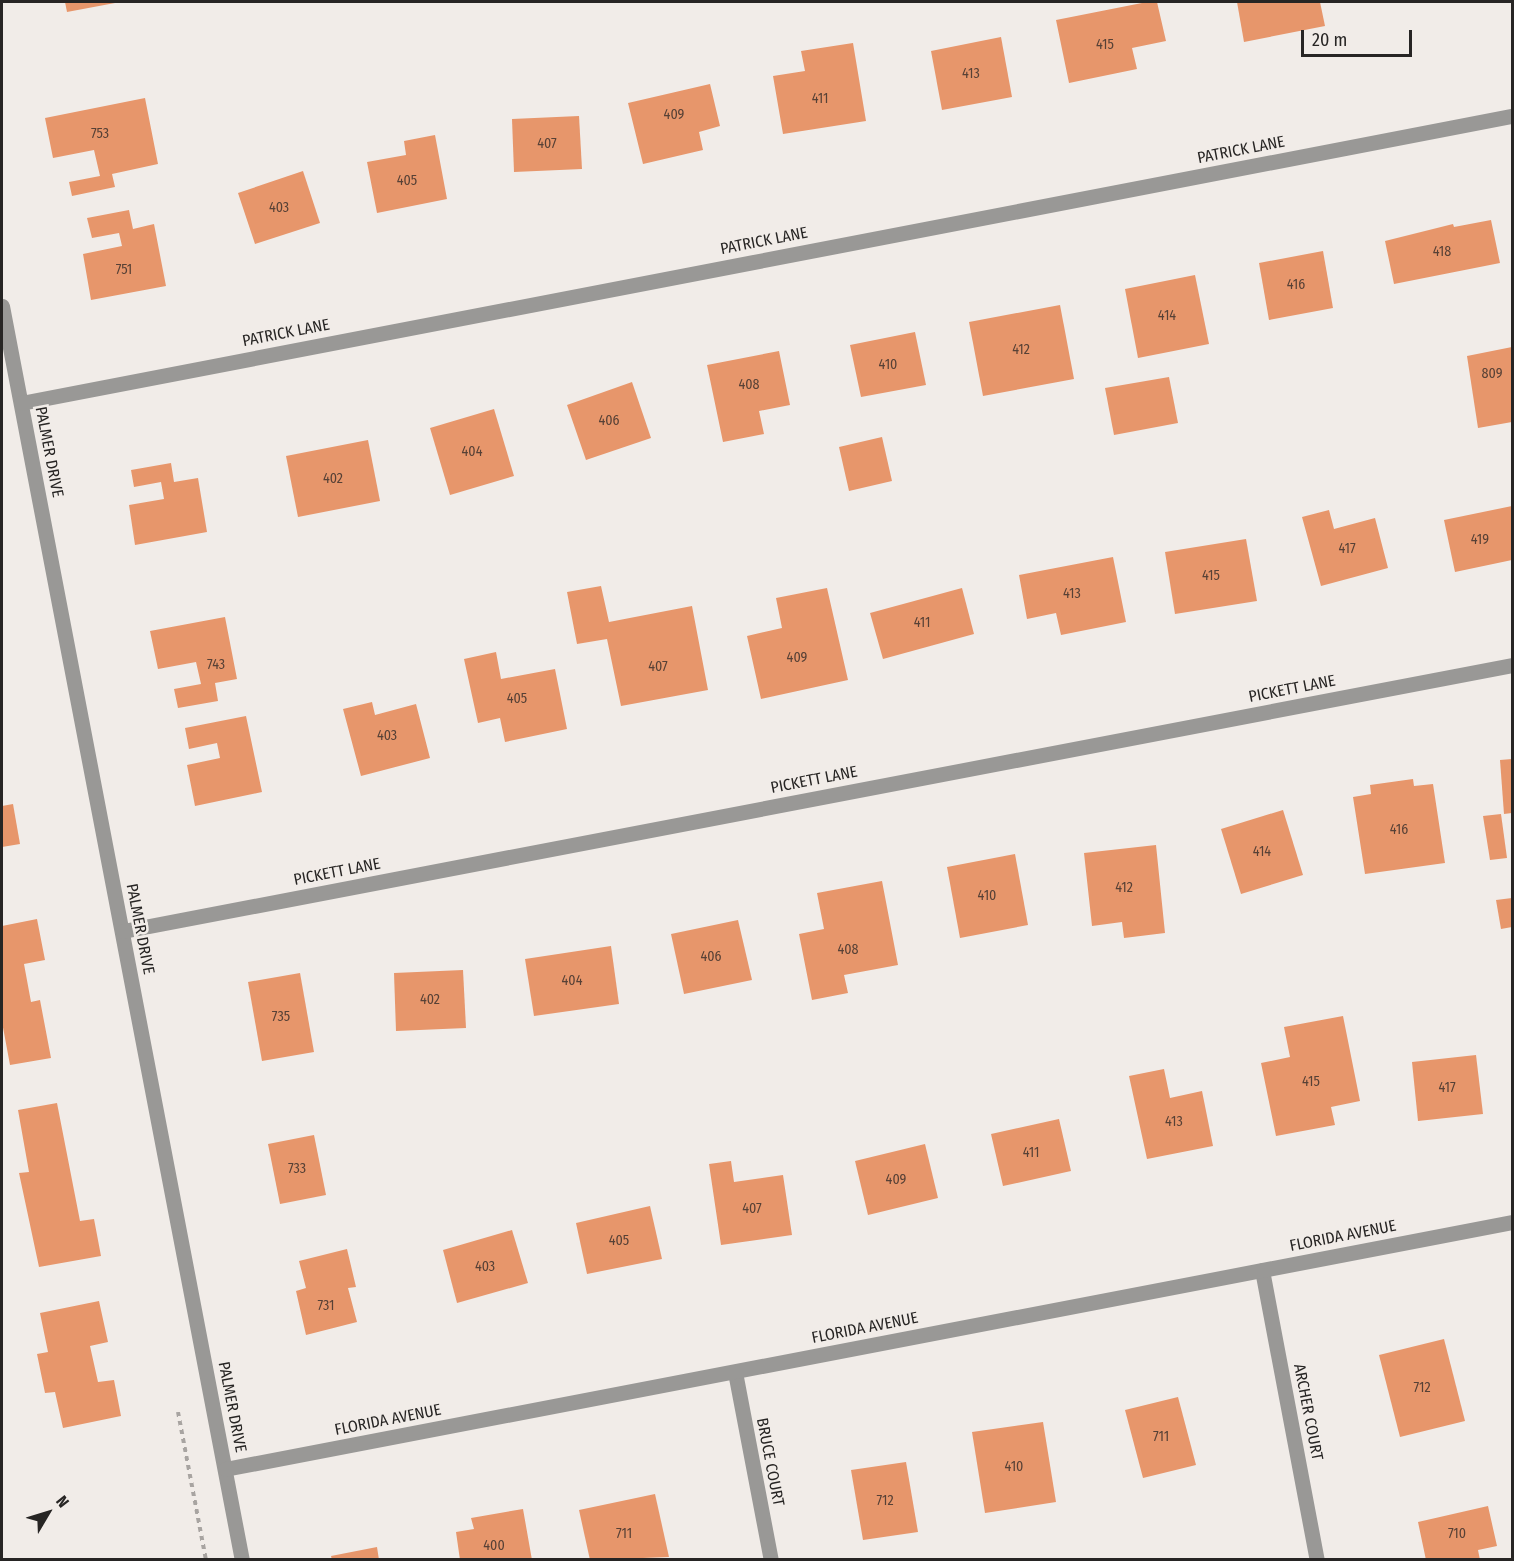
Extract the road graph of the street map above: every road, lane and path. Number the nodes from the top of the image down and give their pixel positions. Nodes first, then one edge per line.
1 (1512, 116) edge
2 (2, 306) edge
3 (21, 403) junction
4 (1512, 665) edge
5 (123, 931) junction
6 (1512, 1222) edge
7 (1262, 1270) junction
8 (735, 1372) junction
9 (178, 1412) dead end
10 (225, 1469) junction
11 (206, 1560) edge
12 (242, 1560) edge
13 (771, 1560) edge
14 (1317, 1560) edge

1 - 3 street, PATRICK LANE
2 - 3 street, PALMER DRIVE
3 - 5 street, PALMER DRIVE
4 - 5 street, PICKETT LANE
5 - 10 street, PALMER DRIVE
6 - 7 street, FLORIDA AVENUE
7 - 8 street, FLORIDA AVENUE
7 - 14 street, ARCHER COURT
8 - 10 street, FLORIDA AVENUE
8 - 13 street, BRUCE COURT
9 - 11 path
10 - 12 street, PALMER DRIVE

